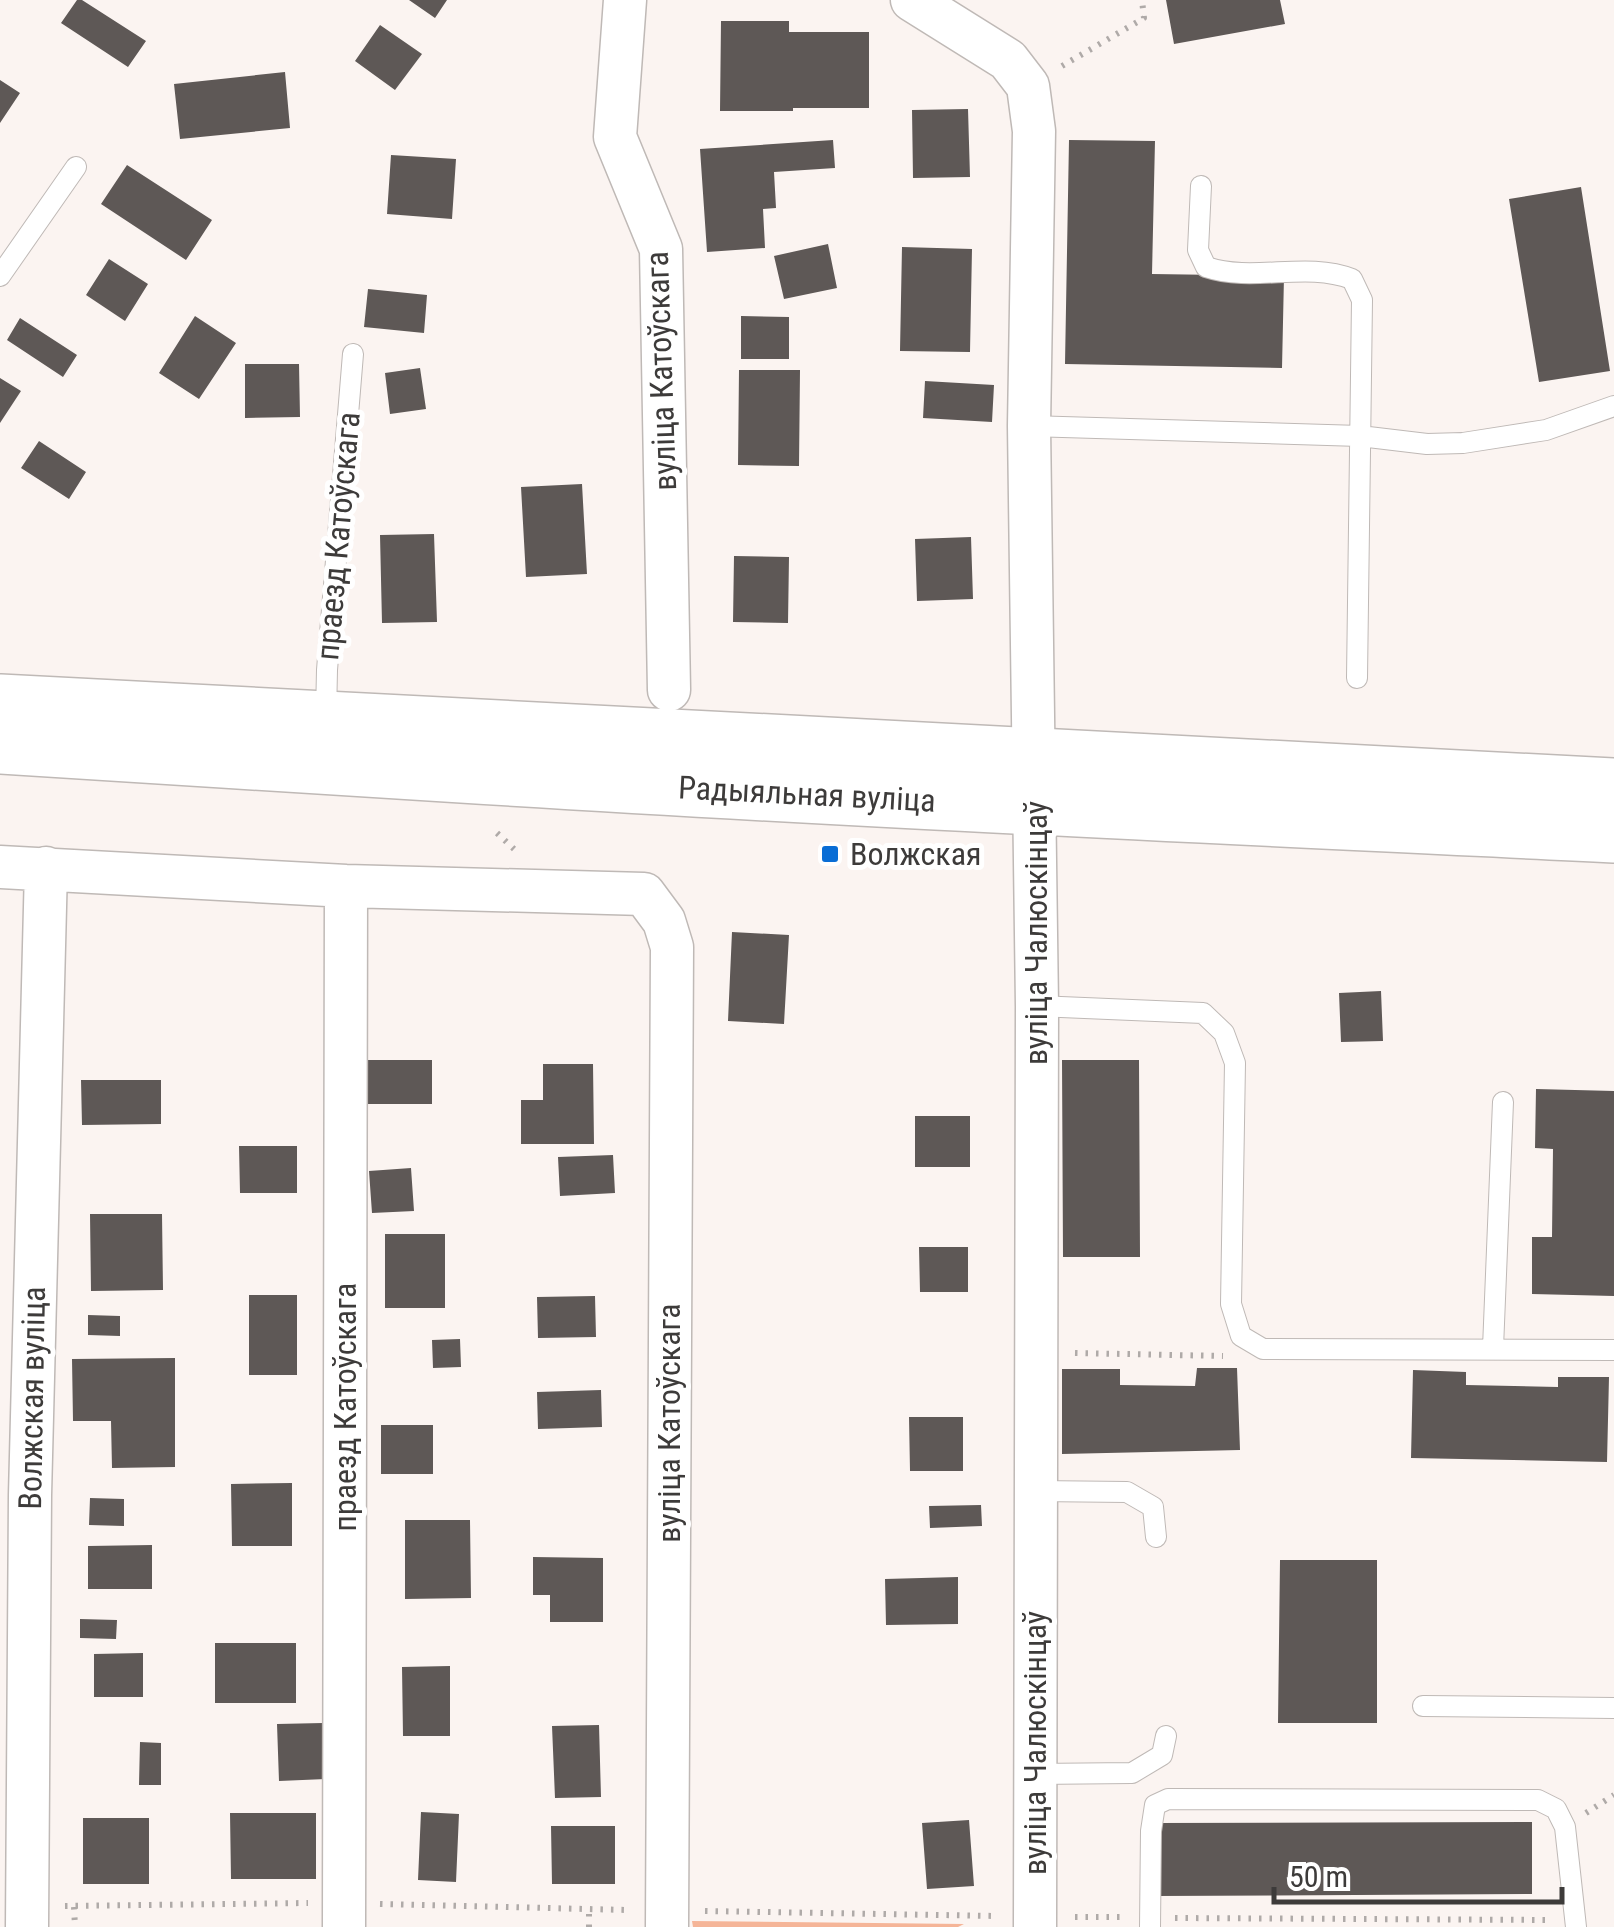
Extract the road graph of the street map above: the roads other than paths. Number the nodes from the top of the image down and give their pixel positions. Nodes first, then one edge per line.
1 (625, 0) edge
2 (912, 0) edge
3 (76, 168) dead end
4 (1201, 186) dead end
5 (0, 276) edge
6 (352, 354) dead end
7 (1614, 406) edge
8 (1029, 426) junction
9 (1360, 436) junction
10 (1358, 678) dead end
11 (670, 690) dead end
12 (0, 702) edge
13 (326, 718) junction
14 (0, 746) edge
15 (1035, 781) junction
16 (1614, 786) edge
17 (1614, 834) edge
18 (0, 867) edge
19 (46, 868) junction
20 (346, 886) junction
21 (1037, 1006) junction
22 (1503, 1102) dead end
23 (1493, 1348) junction
24 (1614, 1350) edge
25 (1036, 1491) junction
26 (1156, 1536) dead end
27 (1423, 1706) dead end
28 (1614, 1708) edge
29 (1166, 1736) dead end
30 (1035, 1774) junction
31 (344, 1915) edge
32 (27, 1916) edge
33 (667, 1919) edge
34 (1035, 1922) edge
35 (1150, 1922) edge
36 (1575, 1923) edge

1 - 11 street, вуліца Катоўскага
2 - 8 street, вуліца Чалюскінцаў
3 - 5 lane
4 - 9 lane
6 - 13 lane, праезд Катоўскага
7 - 9 lane
8 - 9 lane
8 - 15 street, вуліца Чалюскінцаў
9 - 10 lane
12 - 13 main road, Радыяльная вуліца
13 - 15 main road, Радыяльная вуліца
14 - 15 main road, Радыяльная вуліца
15 - 16 main road, Радыяльная вуліца
15 - 17 main road, Радыяльная вуліца
15 - 21 street, вуліца Чалюскінцаў
18 - 19 street
19 - 20 street
19 - 32 street, Волжская вуліца
20 - 31 street, праезд Катоўскага
20 - 33 street, вуліца Катоўскага
21 - 23 lane
21 - 25 street, вуліца Чалюскінцаў
22 - 23 lane
23 - 24 lane
25 - 26 lane
25 - 30 street, вуліца Чалюскінцаў
27 - 28 lane
29 - 30 lane
30 - 34 street, вуліца Чалюскінцаў
35 - 36 lane

